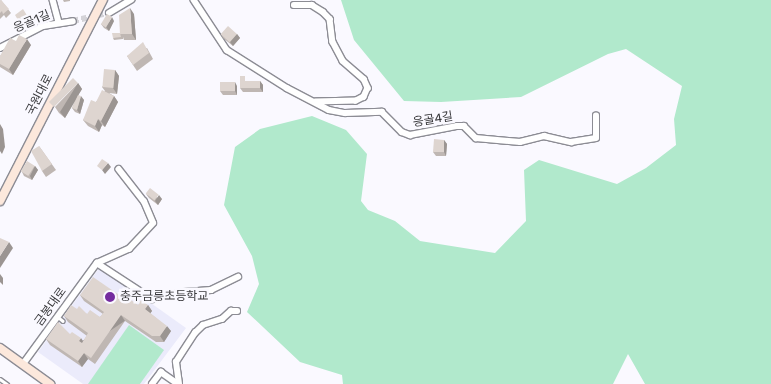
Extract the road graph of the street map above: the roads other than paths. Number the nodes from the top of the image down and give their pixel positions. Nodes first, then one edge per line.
1 (53, 0) edge
2 (103, 0) edge
3 (132, 0) edge
4 (194, 0) edge
5 (294, 5) dead end
6 (109, 13) tunnel mouth
7 (73, 21) tunnel mouth
8 (59, 22) junction
9 (0, 48) edge
10 (314, 102) junction
11 (596, 116) dead end
12 (119, 170) dead end
13 (0, 201) edge
14 (97, 262) junction
15 (238, 277) dead end
16 (238, 311) dead end
17 (42, 326) dead end
18 (49, 330) junction
19 (1, 352) edge
20 (23, 364) junction
21 (0, 379) edge
22 (7, 384) edge
23 (50, 384) edge
24 (152, 384) edge
25 (178, 384) edge

1 - 8 street
2 - 13 street, 국원대로
3 - 6 street
4 - 10 street, 응골4길
5 - 10 street
7 - 8 street, 응골1길
8 - 9 street, 응골1길
10 - 11 street, 응골4길
12 - 14 street
14 - 15 street
14 - 18 street, 금봉대로
16 - 25 street
17 - 18 lane
18 - 20 street, 금봉대로
19 - 20 street
20 - 23 street
21 - 22 lane
24 - 25 street

